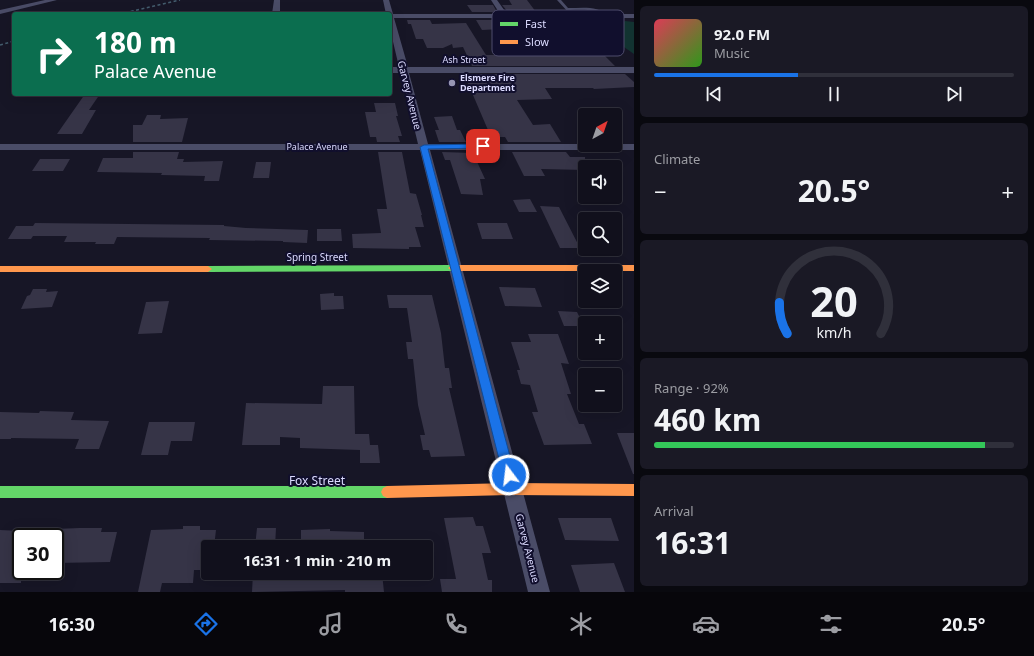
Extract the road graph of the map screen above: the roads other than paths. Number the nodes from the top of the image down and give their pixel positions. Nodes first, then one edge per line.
1 (54, 0) edge
2 (277, 0) edge
3 (386, 0) edge
4 (494, 0) edge
5 (559, 0) edge
6 (568, 9) joint
7 (501, 10) edge
8 (598, 10) edge
9 (0, 12) edge
10 (276, 12) edge
11 (389, 12) edge
12 (392, 16) edge
13 (492, 16) edge
14 (392, 24) edge
15 (392, 70) edge
16 (404, 70) junction
17 (634, 70) edge
18 (634, 146) edge
19 (0, 147) edge
20 (424, 147) junction
21 (634, 268) edge
22 (0, 269) edge
23 (455, 269) junction
24 (513, 489) junction
25 (634, 490) edge
26 (0, 492) edge
27 (539, 592) edge

1 - 9 street
2 - 10 street
3 - 11 street, Garvey Avenue
4 - 7 street
5 - 6 lane
6 - 8 lane
12 - 13 street
14 - 16 street, Garvey Avenue
15 - 16 street, Ash Street
16 - 17 street, Ash Street
16 - 20 street, Garvey Avenue
18 - 20 street, Palace Avenue
19 - 20 street, Palace Avenue
20 - 23 street, Garvey Avenue
21 - 23 street, Spring Street
22 - 23 street, Spring Street
23 - 24 street, Garvey Avenue
24 - 25 street, Fox Street
24 - 26 street, Fox Street
24 - 27 street, Garvey Avenue

